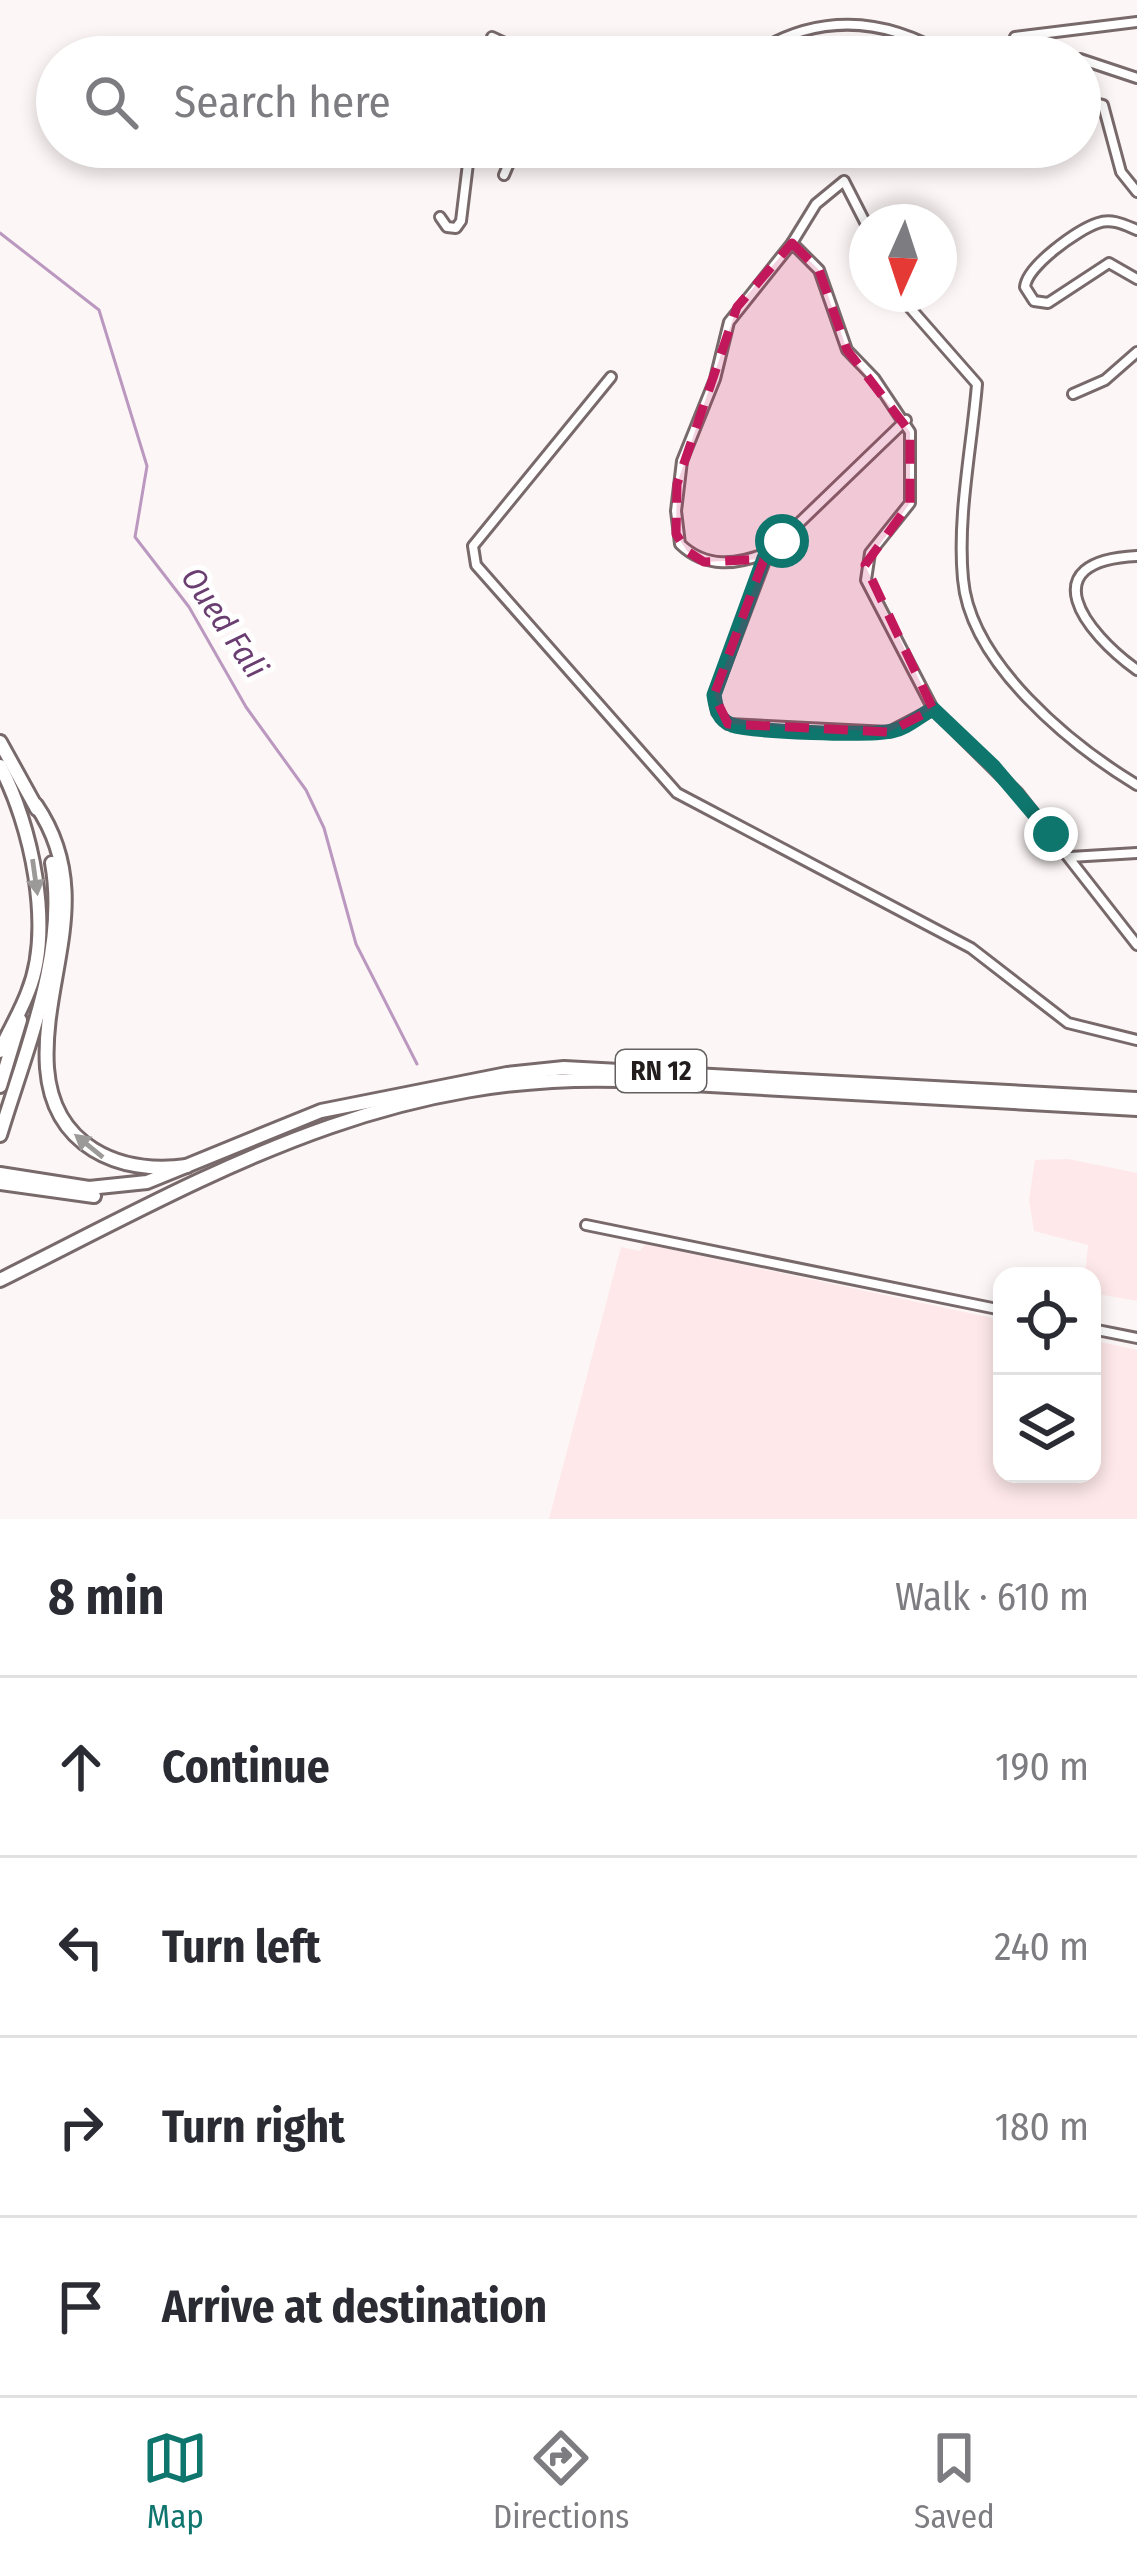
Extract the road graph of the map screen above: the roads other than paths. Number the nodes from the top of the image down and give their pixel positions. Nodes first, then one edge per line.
1 (1137, 22) edge
2 (784, 36) edge
3 (895, 36) edge
4 (1023, 36) edge
5 (1101, 66) edge
6 (1137, 78) edge
7 (1101, 104) edge
8 (467, 168) edge
9 (507, 168) edge
10 (504, 175) dead end
11 (1137, 192) edge
12 (856, 204) edge
13 (440, 217) dead end
14 (1137, 230) edge
15 (792, 244) junction
16 (1137, 279) edge
17 (914, 312) edge
18 (1137, 352) edge
19 (611, 377) dead end
20 (1073, 394) dead end
21 (906, 421) junction
22 (769, 552) junction
23 (1137, 556) edge
24 (1137, 670) edge
25 (933, 709) junction
26 (0, 742) edge
27 (0, 766) edge
28 (1137, 785) edge
29 (36, 805) junction
30 (1137, 853) edge
31 (1070, 856) junction
32 (1137, 945) edge
33 (29, 990) junction
34 (1137, 1040) edge
35 (0, 1051) edge
36 (0, 1086) edge
37 (1137, 1099) edge
38 (1137, 1109) edge
39 (343, 1118) junction
40 (0, 1135) edge
41 (200, 1164) junction
42 (0, 1179) edge
43 (586, 1225) dead end
44 (0, 1280) edge
45 (993, 1308) edge
46 (1101, 1331) edge
47 (1137, 1338) edge

1 - 4 street
2 - 3 street
5 - 6 street
7 - 11 street
8 - 13 street
9 - 10 street
12 - 15 street
14 - 16 street
15 - 21 street
15 - 22 street
17 - 28 street
18 - 20 street
19 - 34 street
21 - 22 street
21 - 25 street
22 - 25 street
23 - 24 street
25 - 31 street
26 - 29 highway
27 -> 33 highway
29 - 40 highway
41 -> 29 highway
30 - 31 street
31 - 32 street
33 - 35 highway
33 - 36 highway
37 - 41 highway, RN 12
38 - 39 highway, RN 12
39 - 42 highway
39 - 44 highway, RN 12
41 - 42 highway, RN 12
43 - 45 street
46 - 47 street

